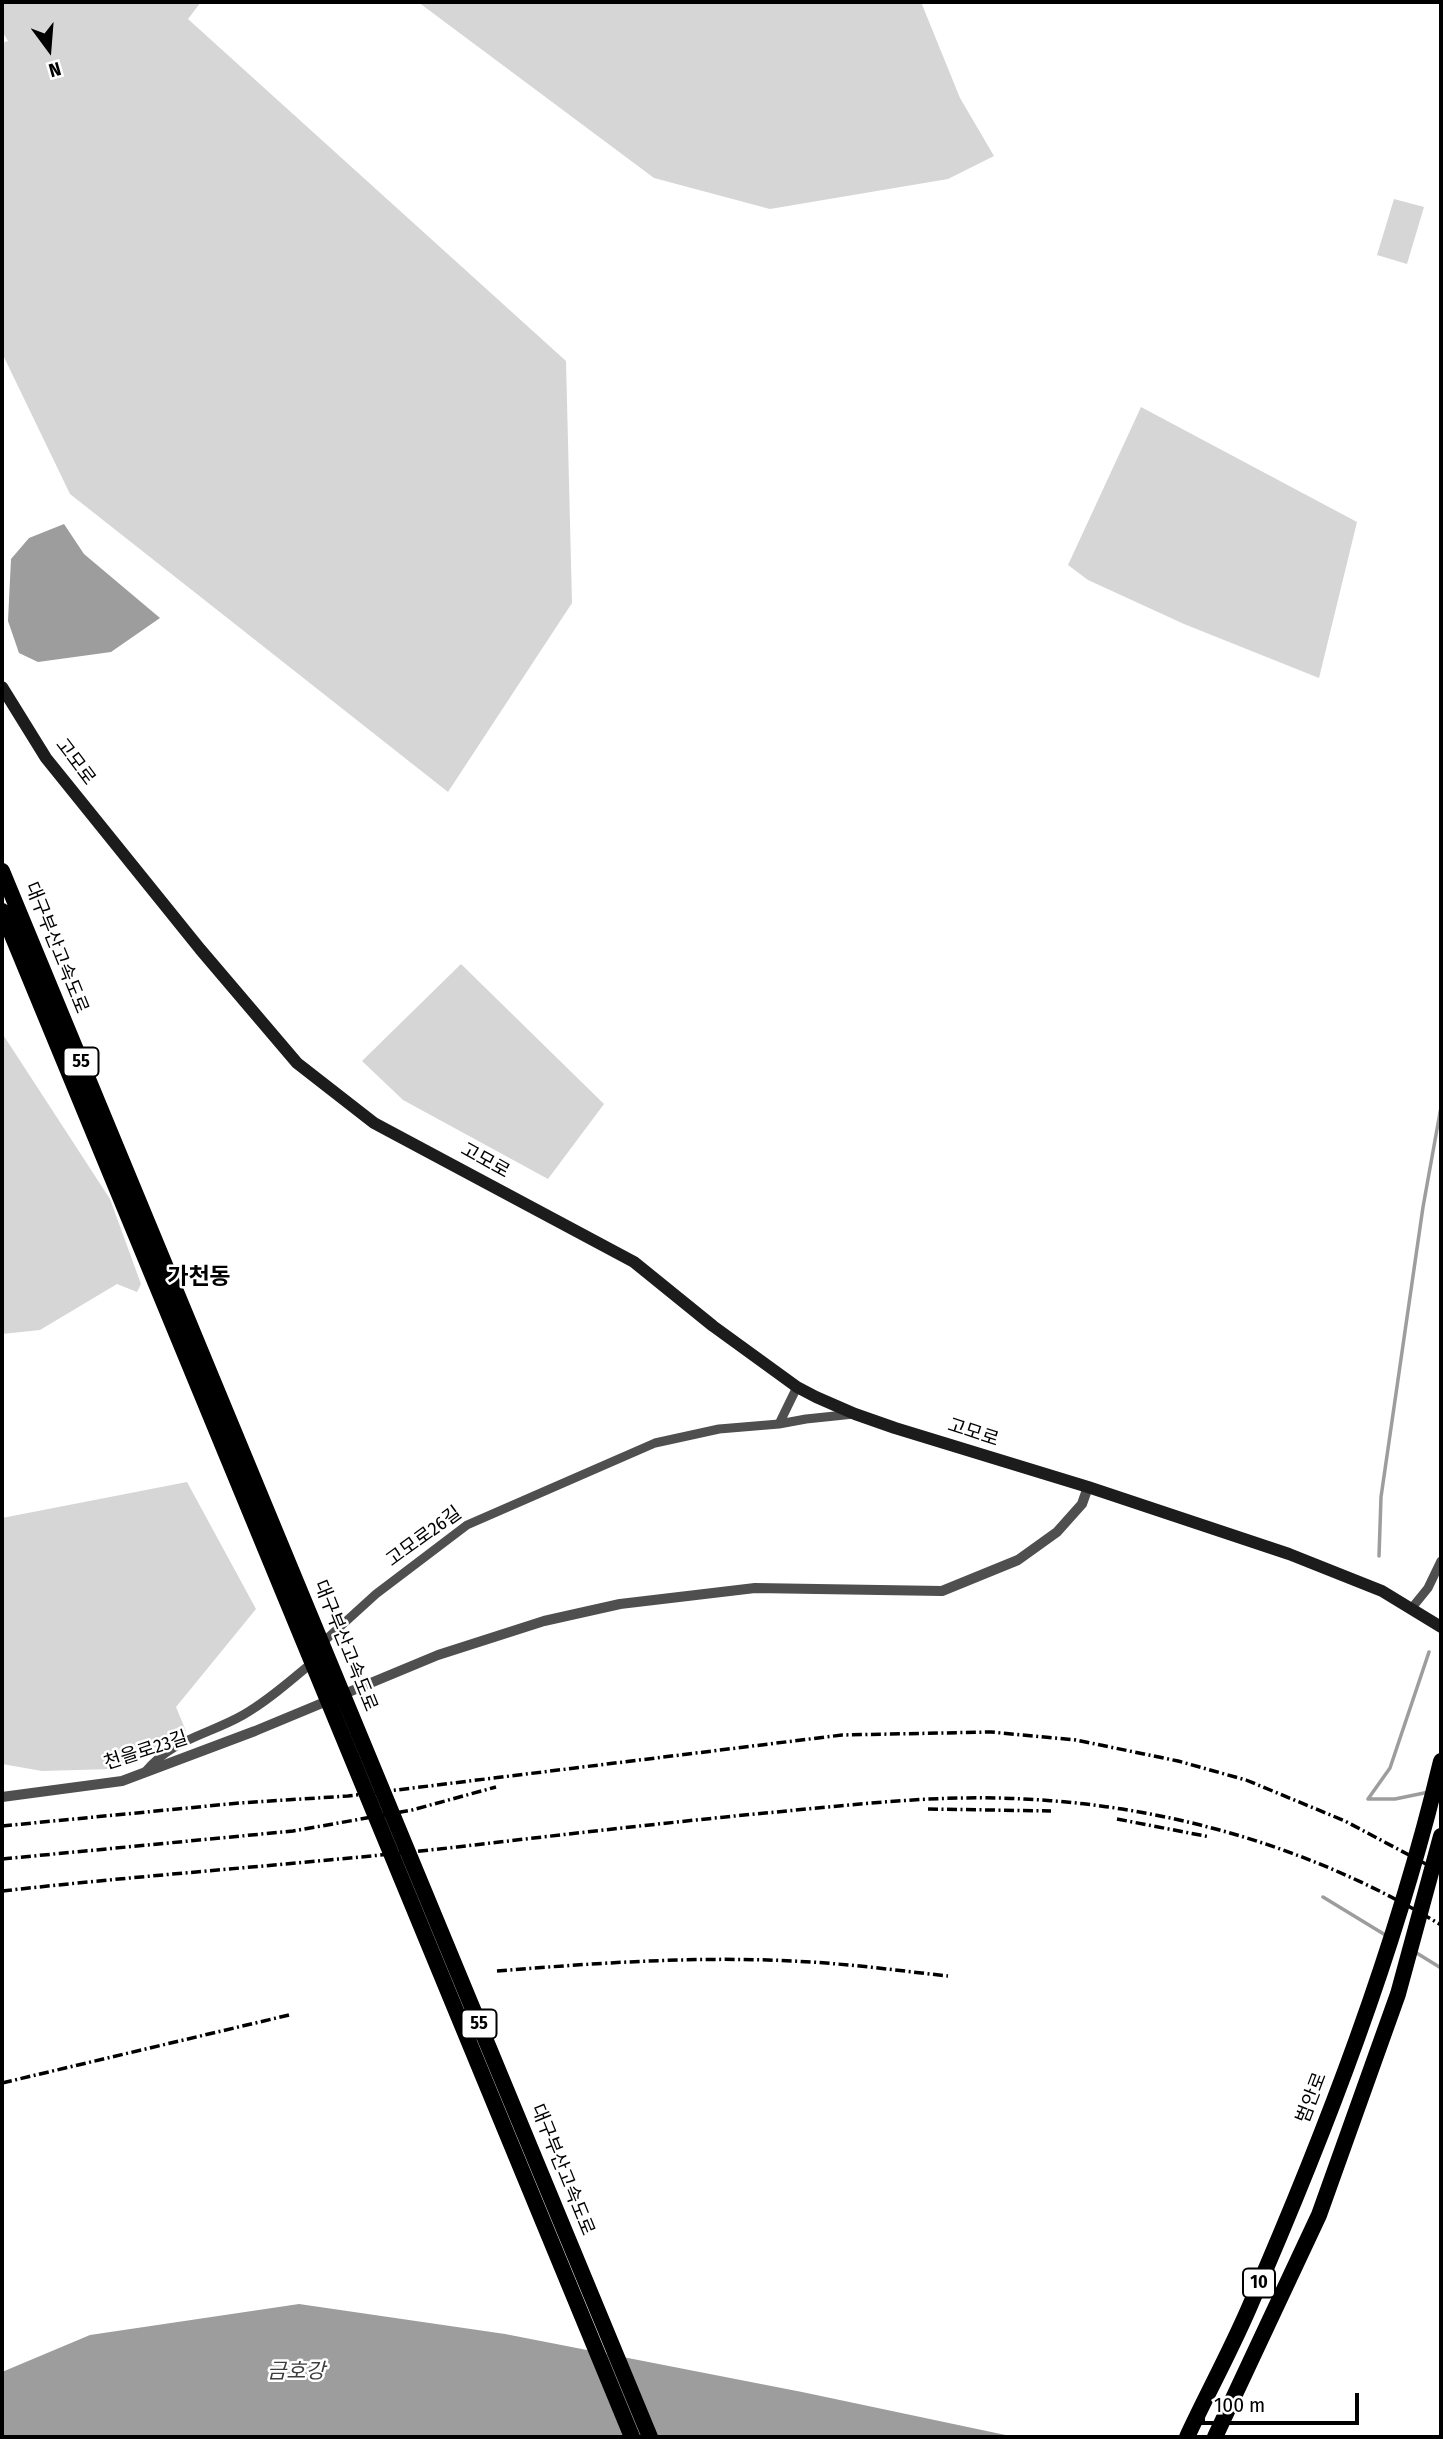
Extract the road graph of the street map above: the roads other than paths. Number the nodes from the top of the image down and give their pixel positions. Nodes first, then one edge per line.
1 (2, 687) edge
2 (2, 871) edge
3 (2, 911) edge
4 (153, 1256) junction
5 (797, 1387) junction
6 (855, 1414) junction
7 (779, 1424) junction
8 (1087, 1487) junction
9 (1441, 1561) edge
10 (1441, 1579) edge
11 (1428, 1588) junction
12 (1411, 1609) junction
13 (299, 1612) junction
14 (1441, 1627) edge
15 (1441, 1761) edge
16 (144, 1773) junction
17 (2, 1797) edge
18 (1441, 1836) edge
19 (632, 2437) edge
20 (650, 2437) edge
21 (1187, 2437) edge
22 (1216, 2437) edge

1 - 5 main road, 고모로
2 - 4 highway, 대구부산고속도로 / 55
3 - 4 highway, 대구부산고속도로 / 55
4 - 13 highway, 대구부산고속도로 / 55
5 - 6 main road, 고모로
5 - 7 street
6 - 7 street
6 - 8 main road, 고모로
7 - 16 street, 고모로26길
8 - 12 main road, 고모로
8 - 16 street, 천을로23길
9 - 11 street
10 - 11 street
11 - 12 street
12 - 14 main road, 고모로
13 - 19 highway, 대구부산고속도로 / 55
13 - 20 highway, 대구부산고속도로 / 55
15 - 21 highway, 범안로 / 10
16 - 17 street, 천을로23길
18 - 22 highway, 10

